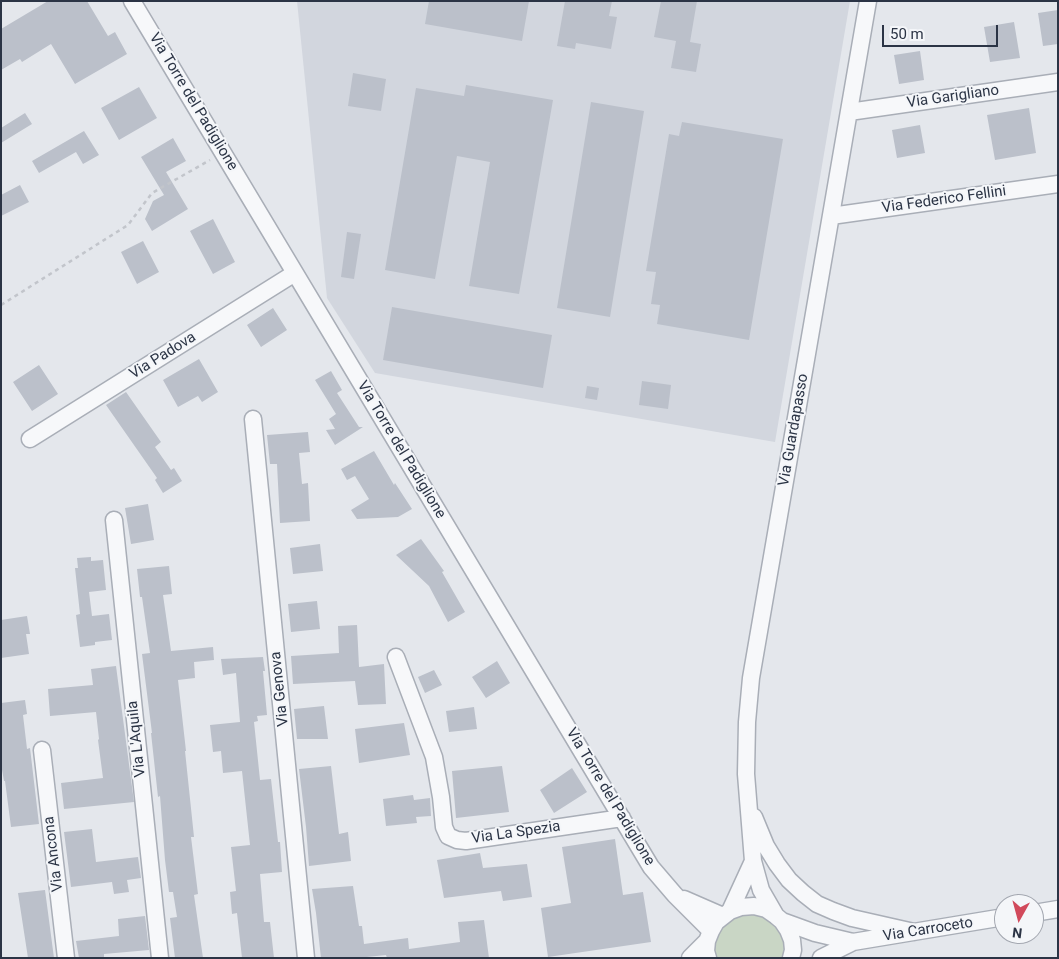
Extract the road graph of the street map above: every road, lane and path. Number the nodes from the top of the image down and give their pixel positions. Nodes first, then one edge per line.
1 (132, 1) edge
2 (868, 1) edge
3 (1058, 82) edge
4 (849, 112) junction
5 (223, 152) junction
6 (1058, 184) edge
7 (831, 216) junction
8 (295, 273) junction
9 (1, 305) edge
10 (253, 419) dead end
11 (30, 439) dead end
12 (114, 520) dead end
13 (396, 657) dead end
14 (42, 750) dead end
15 (747, 801) junction
16 (622, 818) junction
17 (752, 861) junction
18 (675, 895) junction
19 (1058, 909) edge
20 (1044, 911) edge
21 (726, 913) junction
22 (779, 918) junction
23 (994, 920) edge
24 (914, 932) junction
25 (709, 936) junction
26 (853, 942) junction
27 (66, 958) edge
28 (160, 958) edge
29 (306, 958) edge
30 (690, 958) edge
31 (708, 958) edge
32 (792, 958) edge
33 (821, 958) edge

1 - 5 street, Via Torre del Padiglione
2 - 4 street, Via Guardapasso
3 - 4 street, Via Garigliano
4 - 7 street, Via Guardapasso
5 - 8 street, Via Torre del Padiglione
5 - 9 path
6 - 7 street, Via Federico Fellini
7 - 15 street, Via Guardapasso
8 - 11 street, Via Padova
8 - 16 street, Via Torre del Padiglione
10 - 29 street, Via Genova
12 - 28 street, Via L'Aquila
13 - 16 street, Via La Spezia
14 - 27 street, Via Ancona
15 - 17 street, Via Guardapasso
15 - 24 street
16 - 18 street, Via Torre del Padiglione
17 - 21 street, Via Guardapasso
17 - 22 street, Via Guardapasso
18 - 21 street, Via Torre del Padiglione
18 - 25 street, Via Torre del Padiglione
19 - 20 street
21 - 22 street, Via Carroceto
21 - 25 street, Via Guardapasso
22 - 26 street, Via Carroceto
22 - 32 street, Via Guardapasso
23 - 24 street, Via Carroceto
24 - 26 street, Via Carroceto
25 - 30 street
25 - 31 street
26 - 33 street, Via Carroceto

